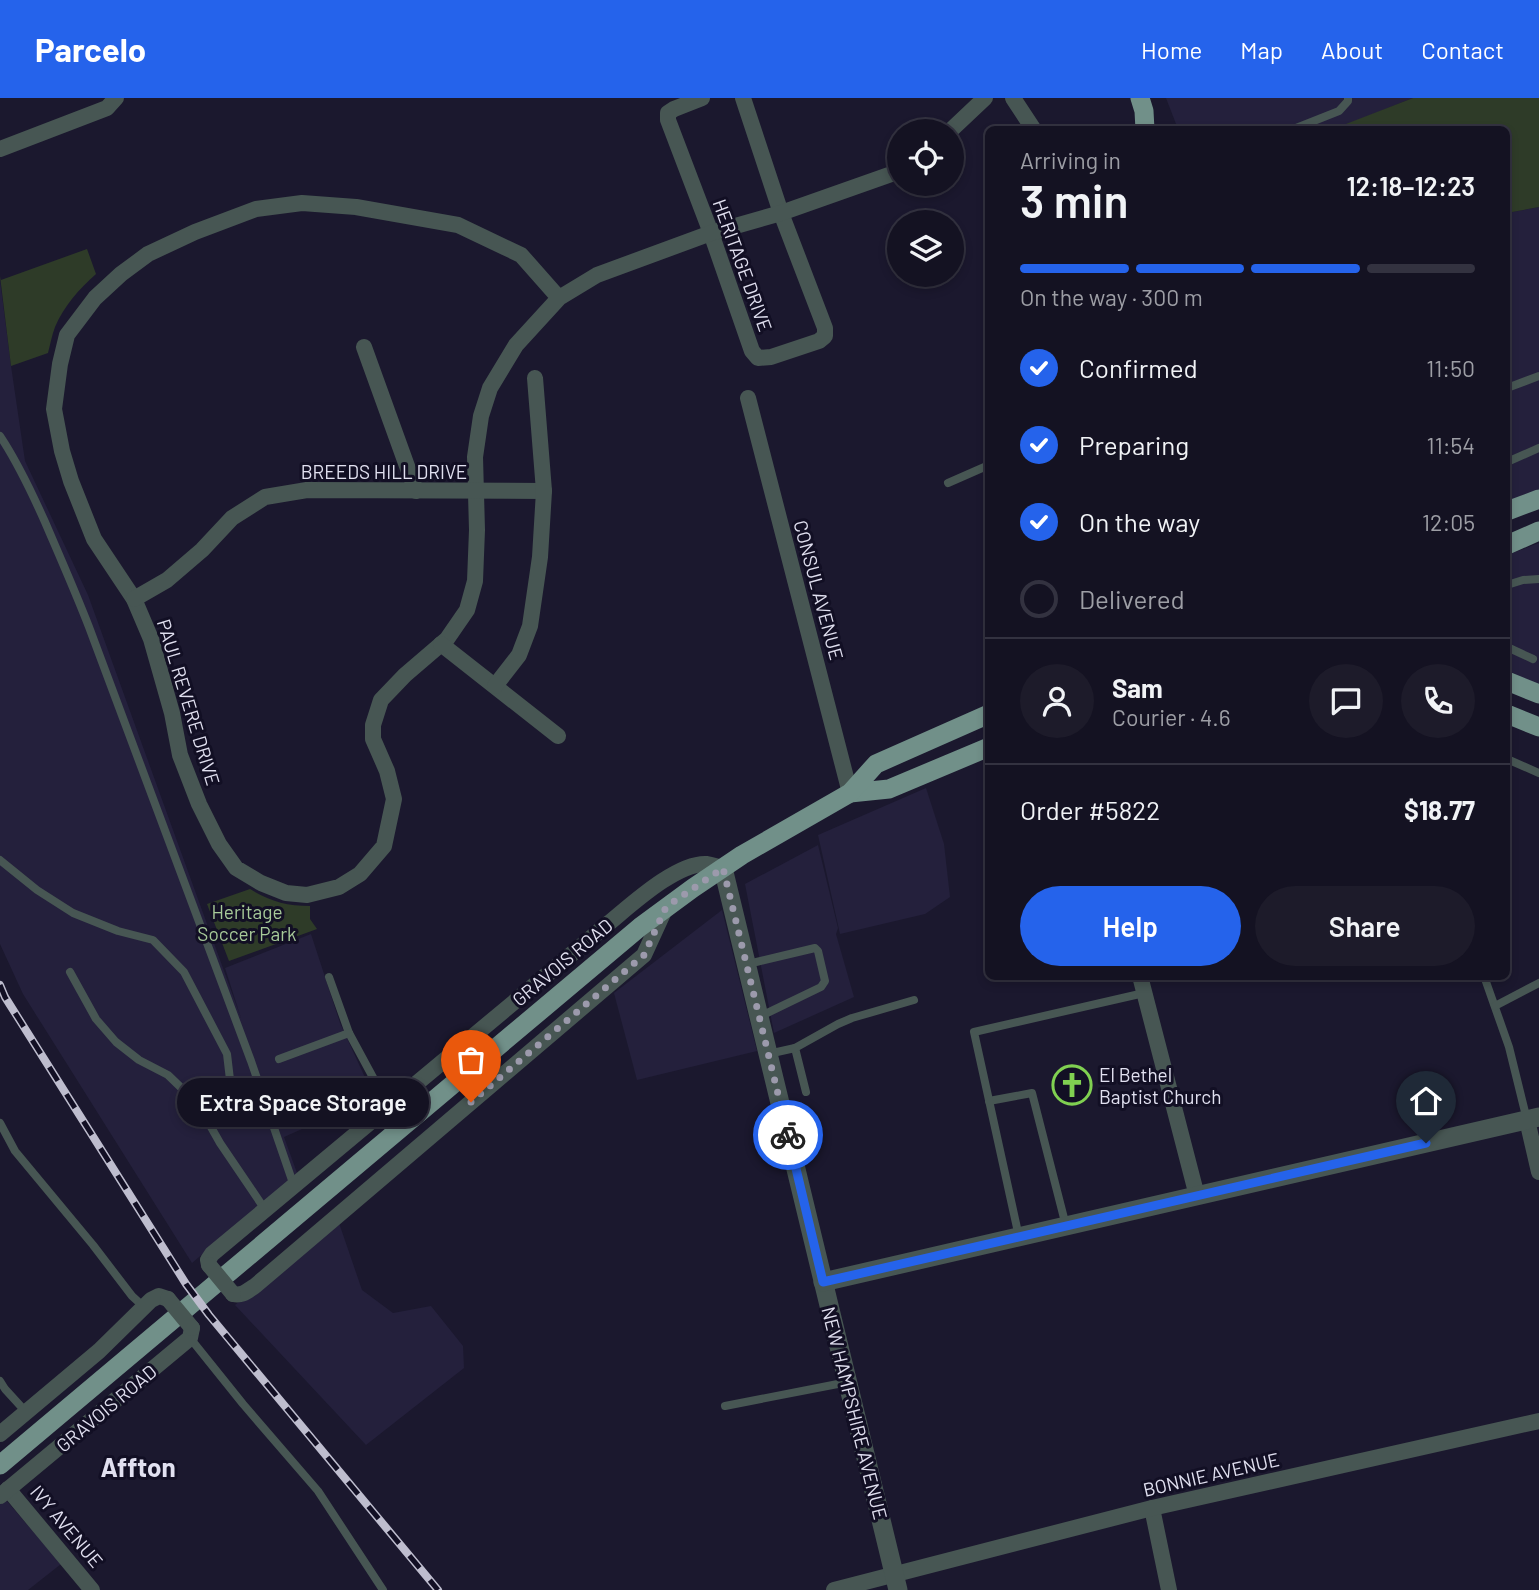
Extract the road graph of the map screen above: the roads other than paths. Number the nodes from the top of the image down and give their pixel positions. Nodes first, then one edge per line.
1 (116, 98) edge
2 (702, 98) edge
3 (743, 98) edge
4 (985, 98) edge
5 (1013, 98) edge
6 (1348, 98) edge
7 (1143, 113) edge
8 (963, 119) edge
9 (1031, 126) edge
10 (1155, 126) edge
11 (1301, 126) edge
12 (0, 149) edge
13 (887, 176) edge
14 (781, 213) junction
15 (710, 233) junction
16 (559, 298) junction
17 (364, 347) dead end
18 (1539, 376) edge
19 (535, 379) dead end
20 (1510, 387) edge
21 (748, 398) dead end
22 (0, 436) edge
23 (1539, 448) edge
24 (1510, 460) edge
25 (985, 467) edge
26 (948, 483) dead end
27 (416, 491) junction
28 (476, 491) junction
29 (544, 491) junction
30 (1539, 499) edge
31 (1510, 510) edge
32 (1539, 531) edge
33 (1510, 544) edge
34 (1539, 579) edge
35 (1510, 584) edge
36 (134, 599) junction
37 (441, 644) junction
38 (1510, 648) edge
39 (1533, 659) dead end
40 (1510, 682) edge
41 (495, 686) junction
42 (1539, 695) edge
43 (1510, 714) edge
44 (985, 716) edge
45 (1539, 727) edge
46 (558, 736) dead end
47 (985, 749) edge
48 (1510, 760) edge
49 (1539, 773) edge
50 (850, 793) junction
51 (0, 860) edge
52 (723, 868) junction
53 (666, 907) junction
54 (747, 964) junction
55 (70, 972) dead end
56 (329, 977) dead end
57 (1485, 980) edge
58 (1539, 983) edge
59 (1142, 985) edge
60 (914, 1000) dead end
61 (1495, 1006) junction
62 (759, 1017) junction
63 (349, 1033) junction
64 (795, 1048) junction
65 (768, 1054) junction
66 (279, 1059) dead end
67 (806, 1092) dead end
68 (989, 1101) junction
69 (389, 1107) junction
70 (204, 1113) junction
71 (1533, 1118) edge
72 (0, 1123) edge
73 (1539, 1172) edge
74 (294, 1186) junction
75 (1197, 1196) junction
76 (265, 1210) junction
77 (1066, 1226) junction
78 (1019, 1237) junction
79 (823, 1282) junction
80 (144, 1307) junction
81 (191, 1333) junction
82 (0, 1381) edge
83 (848, 1382) junction
84 (725, 1405) dead end
85 (26, 1412) junction
86 (1539, 1421) edge
87 (0, 1434) edge
88 (0, 1465) edge
89 (4, 1493) edge
90 (1152, 1508) junction
91 (896, 1583) edge
92 (92, 1590) edge
93 (383, 1590) edge
94 (834, 1590) edge
95 (1169, 1590) edge

1 - 12 street
2 - 15 street, HERITAGE DRIVE
3 - 14 street, HERITAGE DRIVE
4 - 8 street
5 - 9 street
6 - 11 lane
7 - 10 main road
13 - 14 street, PAUL REVERE DRIVE
14 - 15 street, PAUL REVERE DRIVE
14 - 15 street, HERITAGE DRIVE
15 - 16 street, PAUL REVERE DRIVE
16 - 28 street, PAUL REVERE DRIVE
16 - 36 street, PAUL REVERE DRIVE
17 - 27 street
18 - 20 lane
19 - 29 street
21 - 50 street, CONSUL AVENUE
22 - 74 lane
23 - 24 lane
25 - 26 lane
27 - 28 street, BREEDS HILL DRIVE
27 - 36 street, BREEDS HILL DRIVE
28 - 29 street, BREEDS HILL DRIVE
28 - 37 street, PAUL REVERE DRIVE
29 - 41 street
30 - 31 main road
32 - 33 main road
34 - 35 lane
36 - 37 street, PAUL REVERE DRIVE
37 - 41 street
38 - 39 lane
40 - 42 main road
41 - 46 street
43 - 45 main road
44 - 50 main road, GRAVOIS ROAD
47 - 50 main road, GRAVOIS ROAD
48 - 49 lane
50 - 52 main road, GRAVOIS ROAD
51 - 70 lane
52 - 53 main road, GRAVOIS ROAD
52 - 54 street, NEW HAMPSHIRE AVENUE
52 - 69 street, GRAVOIS ROAD
53 - 76 street, GRAVOIS ROAD, bridge
53 - 88 main road, GRAVOIS ROAD
54 - 62 street, NEW HAMPSHIRE AVENUE
54 - 62 lane
55 - 70 lane
56 - 63 lane
57 - 61 lane
58 - 61 lane
59 - 68 lane
59 - 75 street
60 - 64 lane
61 - 71 lane
62 - 65 street, NEW HAMPSHIRE AVENUE
63 - 66 lane
63 - 69 lane
64 - 65 lane
64 - 67 lane
65 - 79 street, NEW HAMPSHIRE AVENUE
68 - 77 lane
68 - 78 lane
69 - 74 street, GRAVOIS ROAD
70 - 76 lane
71 - 73 street
71 - 75 street
72 - 80 lane
74 - 76 street, GRAVOIS ROAD
75 - 77 street
77 - 78 street
78 - 79 street
79 - 83 street, NEW HAMPSHIRE AVENUE
80 - 81 street, bridge
80 - 85 street
81 - 89 street, GRAVOIS ROAD
81 - 93 lane
82 - 85 lane
83 - 84 lane
83 - 91 street, NEW HAMPSHIRE AVENUE
85 - 87 street
86 - 90 street, BONNIE AVENUE
89 - 92 street, IVY AVENUE
90 - 91 street, BONNIE AVENUE
90 - 95 street
91 - 94 street, BONNIE AVENUE

